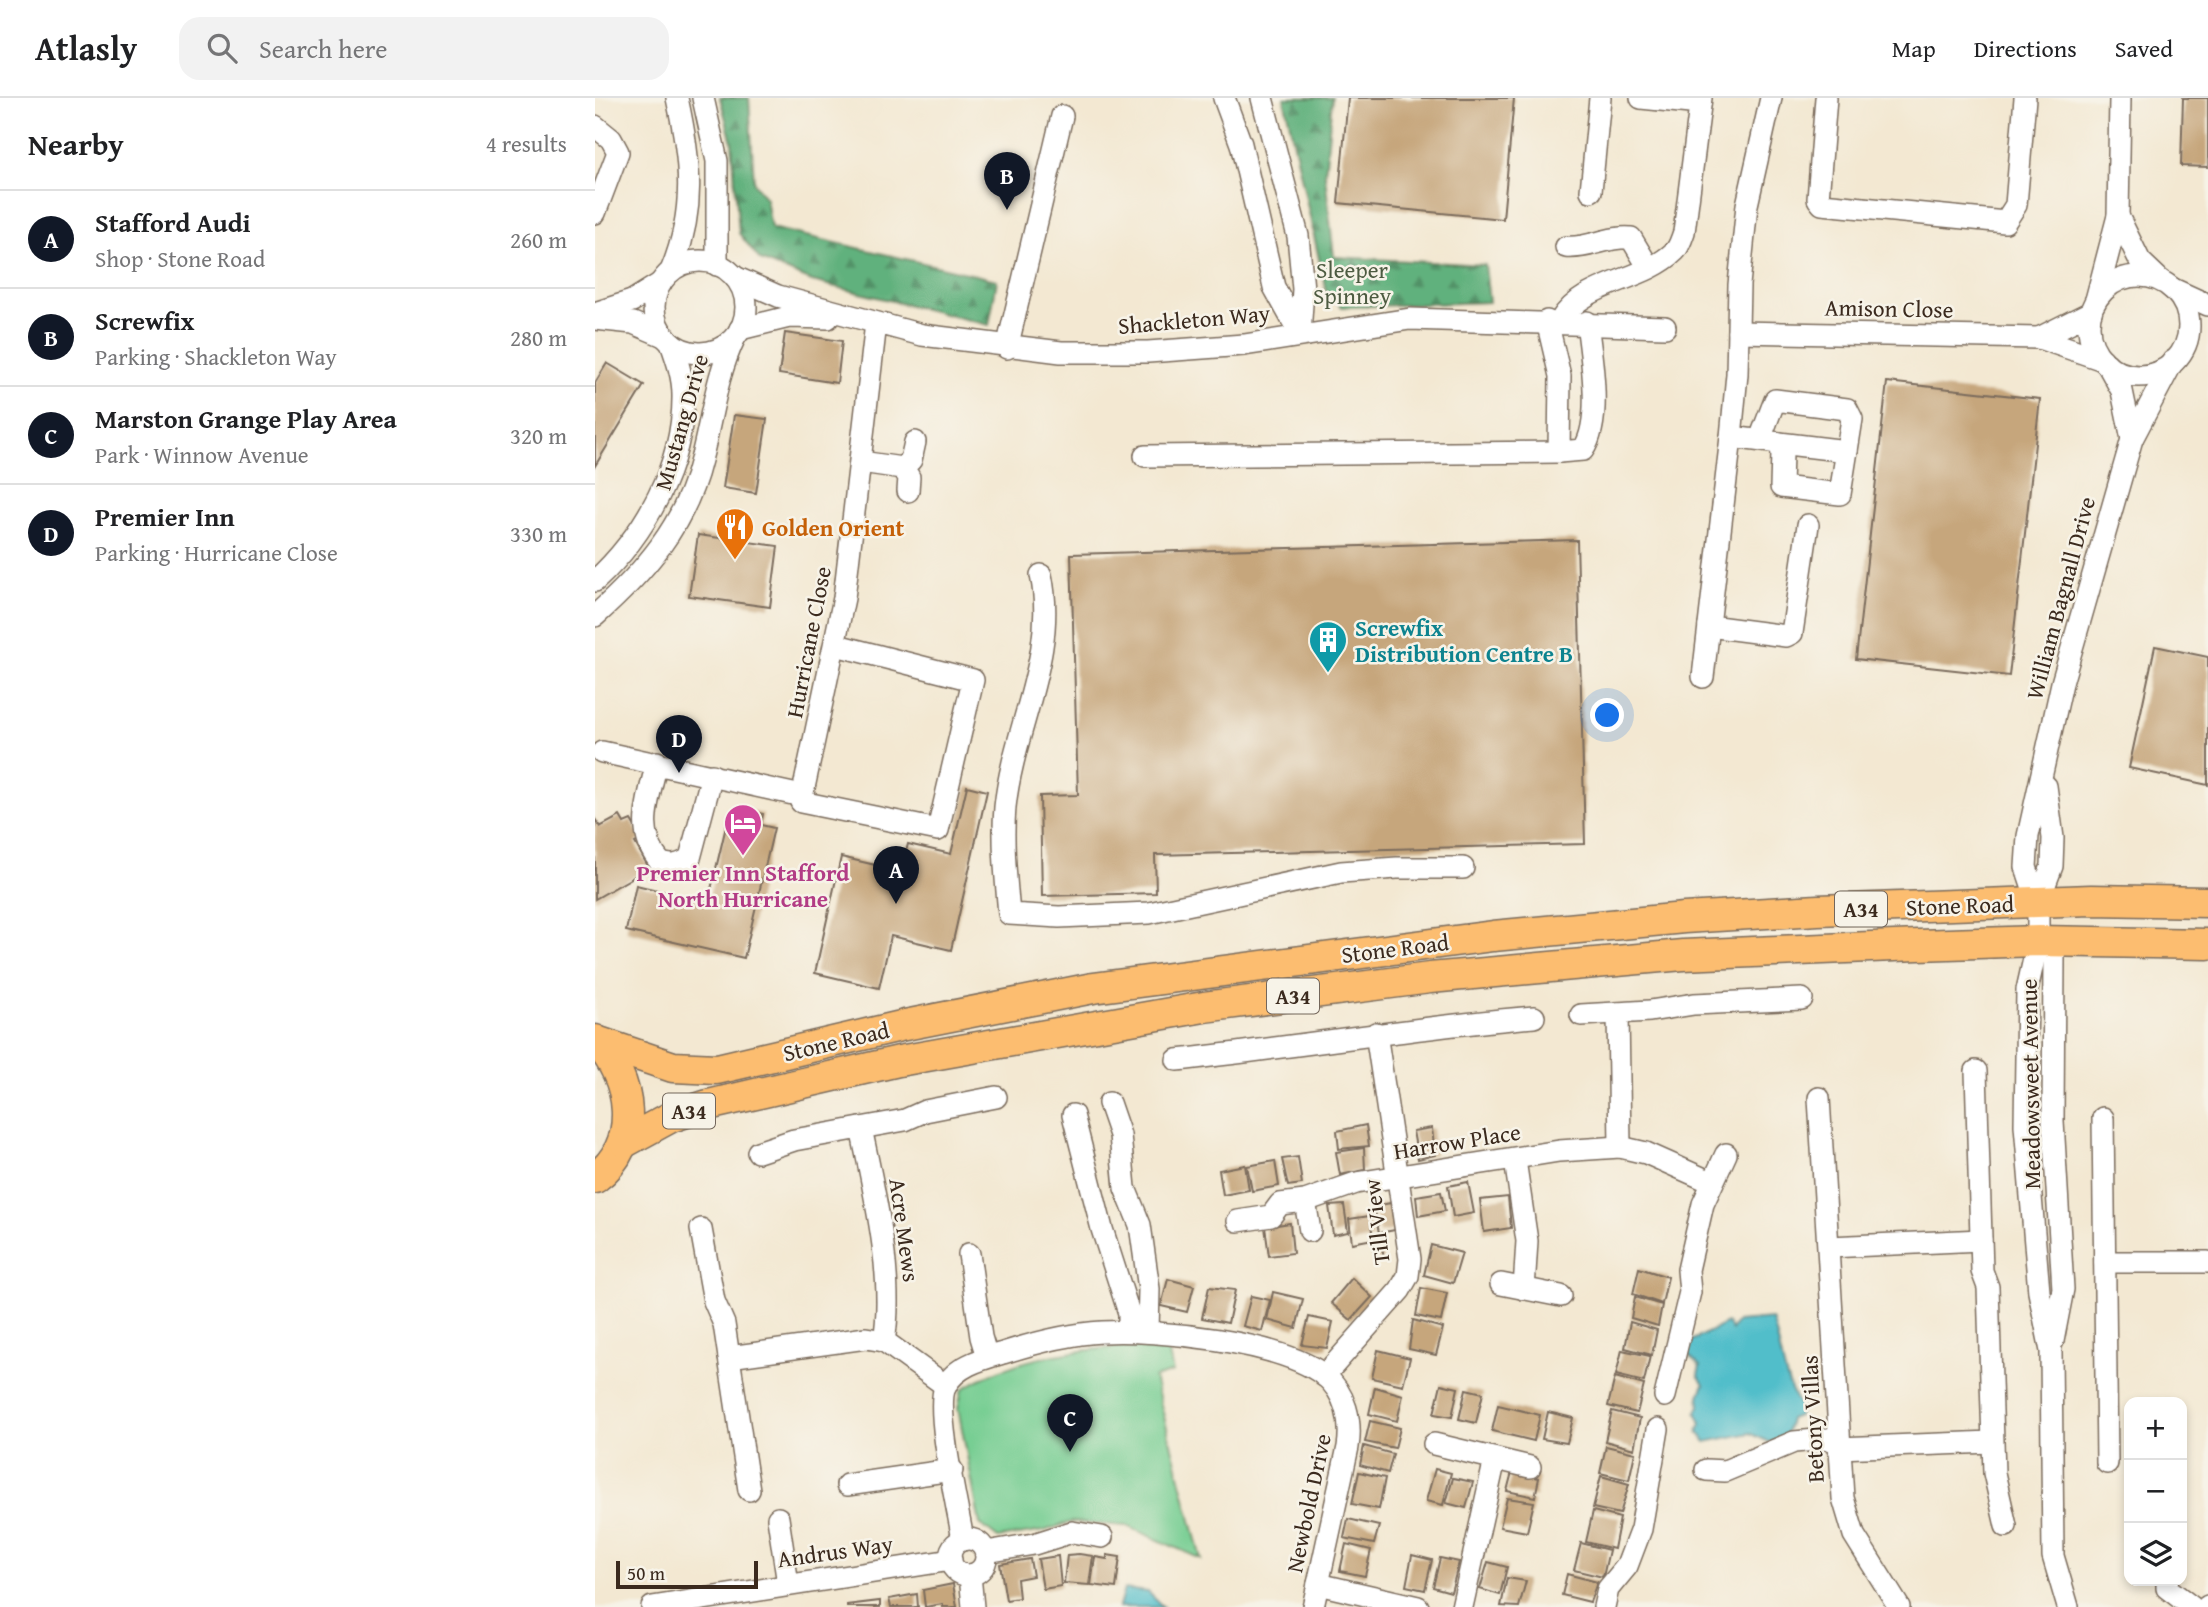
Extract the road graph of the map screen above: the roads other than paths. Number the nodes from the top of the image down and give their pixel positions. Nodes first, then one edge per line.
1 (677, 98) edge
2 (703, 98) edge
3 (1224, 98) edge
4 (1262, 98) edge
5 (1600, 98) edge
6 (1640, 98) edge
7 (1771, 98) edge
8 (1826, 98) edge
9 (2025, 98) edge
10 (2120, 98) edge
11 (1701, 101) edge
12 (1062, 116) dead end
13 (595, 126) edge
14 (1591, 191) dead end
15 (595, 213) edge
16 (2118, 216) junction
17 (1566, 247) dead end
18 (717, 265) junction
19 (1649, 268) junction
20 (666, 277) junction
21 (735, 277) junction
22 (2167, 285) junction
23 (2208, 305) edge
24 (2094, 306) junction
25 (595, 313) edge
26 (854, 318) junction
27 (595, 319) edge
28 (1553, 321) junction
29 (1587, 322) junction
30 (876, 323) junction
31 (1665, 327) dead end
32 (2208, 328) edge
33 (1738, 332) junction
34 (737, 333) junction
35 (1300, 334) junction
36 (2039, 338) junction
37 (668, 340) junction
38 (1007, 348) junction
39 (2179, 353) junction
40 (2105, 362) junction
41 (1731, 437) junction
42 (2132, 439) junction
43 (1769, 441) junction
44 (915, 442) dead end
45 (1847, 451) junction
46 (1559, 452) junction
47 (1145, 456) dead end
48 (861, 463) junction
49 (902, 467) junction
50 (908, 491) dead end
51 (1808, 525) dead end
52 (1041, 575) dead end
53 (595, 581) edge
54 (595, 617) edge
55 (1709, 626) junction
56 (837, 645) junction
57 (1703, 677) dead end
58 (601, 752) dead end
59 (657, 762) junction
60 (712, 775) junction
61 (802, 799) junction
62 (1463, 868) dead end
63 (2208, 902) edge
64 (2038, 903) junction
65 (2038, 941) junction
66 (2208, 944) edge
67 (1801, 999) dead end
68 (1618, 1013) junction
69 (1581, 1015) dead end
70 (1534, 1017) dead end
71 (1376, 1034) junction
72 (595, 1041) edge
73 (1177, 1060) dead end
74 (1976, 1071) dead end
75 (996, 1097) dead end
76 (1819, 1098) dead end
77 (1109, 1103) dead end
78 (1073, 1115) dead end
79 (2103, 1118) dead end
80 (861, 1128) junction
81 (625, 1142) junction
82 (1620, 1147) junction
83 (758, 1152) dead end
84 (1725, 1154) dead end
85 (1515, 1160) junction
86 (599, 1178) edge
87 (1397, 1178) junction
88 (1711, 1182) junction
89 (1305, 1201) junction
90 (1238, 1222) dead end
91 (701, 1229) dead end
92 (1310, 1231) dead end
93 (1981, 1240) junction
94 (1829, 1247) junction
95 (969, 1254) dead end
96 (2105, 1262) junction
97 (2208, 1262) edge
98 (1501, 1284) dead end
99 (1524, 1289) junction
100 (1560, 1296) dead end
101 (1138, 1332) junction
102 (884, 1341) junction
103 (729, 1357) junction
104 (987, 1357) junction
105 (1324, 1376) junction
106 (946, 1385) junction
107 (1665, 1396) dead end
108 (1658, 1429) dead end
109 (1992, 1442) junction
110 (1838, 1443) junction
111 (1434, 1444) dead end
112 (1495, 1458) junction
113 (2107, 1463) dead end
114 (1530, 1467) dead end
115 (952, 1470) junction
116 (1706, 1470) dead end
117 (847, 1485) dead end
118 (749, 1490) dead end
119 (778, 1518) dead end
120 (2006, 1526) dead end
121 (1102, 1537) dead end
122 (963, 1540) junction
123 (986, 1552) junction
124 (951, 1560) junction
125 (970, 1575) junction
126 (788, 1584) junction
127 (1318, 1584) junction
128 (2167, 1586) edge
129 (1606, 1598) edge
130 (652, 1607) edge
131 (972, 1607) edge
132 (1313, 1607) edge
133 (1418, 1607) edge
134 (1462, 1607) edge
135 (1899, 1607) edge
136 (2068, 1607) edge
137 (2192, 1607) edge

1 - 20 street
2 - 18 street
3 - 35 street
4 - 35 street
5 - 14 street
6 - 11 street
7 - 33 street
8 - 9 street
10 - 16 street
11 - 19 street
12 - 38 street
13 - 15 street
16 - 22 street
16 - 24 street
17 - 19 street
18 - 20 street
18 - 21 street
19 - 28 street
20 - 25 street
20 - 37 street
21 - 26 street, Shackleton Way
21 - 34 street
22 - 23 street
22 - 24 street
22 - 39 street
24 - 36 street, Amison Close
24 - 40 street
26 - 30 street, Shackleton Way
26 - 34 street, Shackleton Way
27 - 37 street
28 - 29 street, Shackleton Way
28 - 35 street, Shackleton Way
28 - 46 street
29 - 31 street, Shackleton Way
29 - 46 street
30 - 38 street, Shackleton Way
30 - 48 street, Hurricane Close
32 - 39 street
33 - 36 street, Amison Close
33 - 41 street
34 - 37 street
34 - 54 street, Mustang Drive
35 - 38 street, Shackleton Way
36 - 40 street, Amison Close
37 - 53 street, Mustang Drive
39 - 40 street
39 - 42 street, William Bagnall Drive
40 - 42 street, William Bagnall Drive
41 - 43 street
41 - 55 street
42 - 64 street, William Bagnall Drive
43 - 45 street
43 - 45 street
43 - 45 street
44 - 49 street
46 - 47 street
48 - 49 street
48 - 56 street, Hurricane Close
49 - 50 street
51 - 55 street
52 - 62 street
55 - 57 street
56 - 61 street, Hurricane Close
56 - 61 street
58 - 59 street
59 - 60 street
59 - 60 street
60 - 61 street
63 - 64 highway, Stone Road / A34
64 - 65 street, William Bagnall Drive
64 - 72 highway, Stone Road / A34
65 - 66 highway, Stone Road / A34
65 - 81 highway, Stone Road / A34
65 - 136 street, Meadowsweet Avenue
67 - 68 street
68 - 69 street
68 - 82 street
70 - 71 street
71 - 73 street
71 - 87 street, Till View
72 - 81 highway
74 - 93 street
75 - 80 street
76 - 94 street, Betony Villas
77 - 101 street
78 - 101 street
79 - 96 street
80 - 83 street
80 - 102 street, Acre Mews
81 - 86 highway
82 - 85 street, Harrow Place
82 - 88 street, Harrow Place
84 - 88 street
85 - 87 street, Harrow Place
85 - 99 street
87 - 89 street, Harrow Place
87 - 105 street, Till View
88 - 107 street
89 - 90 street, Harrow Place
89 - 92 street
91 - 103 street
93 - 94 street
93 - 109 street
94 - 110 street, Betony Villas
95 - 104 street
96 - 97 street
96 - 113 street
98 - 99 street
99 - 100 street
101 - 104 street
101 - 105 street
102 - 103 street
102 - 106 street
103 - 118 street
104 - 106 street
105 - 127 street, Newbold Drive
106 - 115 street
108 - 129 street
109 - 110 street
109 - 120 street
110 - 116 street
110 - 135 street, Betony Villas
111 - 112 street
112 - 114 street
112 - 134 street
115 - 117 street
115 - 122 street
119 - 126 street
121 - 123 street
122 - 123 street
122 - 124 street
123 - 125 street
124 - 125 street
124 - 126 street, Andrus Way
125 - 131 street
126 - 130 street, Andrus Way
127 - 132 street, Newbold Drive
127 - 133 street
128 - 137 street

